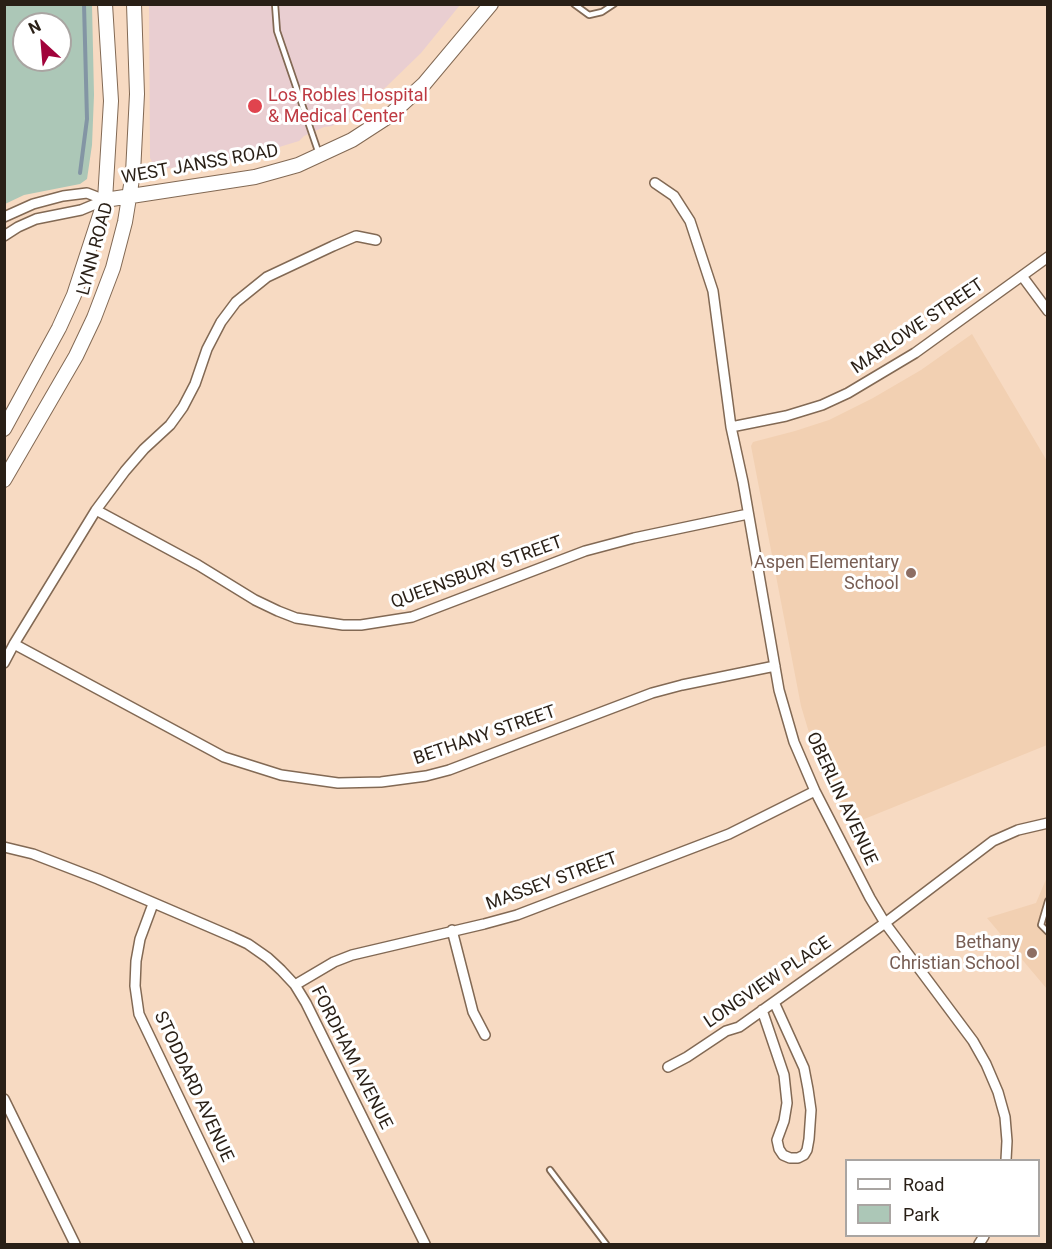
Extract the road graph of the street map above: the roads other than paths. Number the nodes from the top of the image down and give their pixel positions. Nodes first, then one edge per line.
1 (105, 4) edge
2 (134, 4) edge
3 (275, 4) edge
4 (490, 4) edge
5 (574, 4) edge
6 (614, 4) edge
7 (320, 156) junction
8 (655, 183) dead end
9 (129, 196) junction
10 (105, 200) junction
11 (4, 217) edge
12 (4, 236) edge
13 (376, 240) dead end
14 (1047, 257) edge
15 (1022, 276) junction
16 (1047, 311) edge
17 (731, 427) junction
18 (4, 429) edge
19 (4, 480) edge
20 (96, 510) junction
21 (748, 513) junction
22 (14, 644) junction
23 (4, 663) edge
24 (775, 666) junction
25 (815, 791) junction
26 (1047, 823) edge
27 (4, 847) edge
28 (1047, 902) edge
29 (153, 904) junction
30 (885, 922) junction
31 (452, 930) junction
32 (1047, 932) edge
33 (295, 985) junction
34 (774, 1002) junction
35 (762, 1010) junction
36 (485, 1035) dead end
37 (668, 1067) dead end
38 (4, 1099) edge
39 (1006, 1159) edge
40 (550, 1170) dead end
41 (75, 1245) edge
42 (249, 1245) edge
43 (425, 1245) edge
44 (606, 1245) edge

1 - 10 main road, LYNN ROAD
2 - 9 main road, LYNN ROAD
3 - 7 lane
4 - 7 main road, WEST JANSS ROAD
5 - 6 lane
7 - 9 main road, WEST JANSS ROAD
8 - 17 street, OBERLIN AVENUE
9 - 10 main road, WEST JANSS ROAD
9 - 19 main road, LYNN ROAD
10 - 11 street, WEST JANSS ROAD
10 - 12 street, WEST JANSS ROAD
10 - 18 main road, LYNN ROAD
13 - 20 street
14 - 15 street, MARLOWE STREET
15 - 16 street
15 - 17 street, MARLOWE STREET
17 - 21 street, OBERLIN AVENUE
20 - 21 street, QUEENSBURY STREET
20 - 22 street
21 - 24 street, OBERLIN AVENUE
22 - 23 street
22 - 24 street, BETHANY STREET
24 - 25 street, OBERLIN AVENUE
25 - 30 street, OBERLIN AVENUE
25 - 31 street, MASSEY STREET
26 - 30 street, LONGVIEW PLACE
27 - 29 street, FORDHAM AVENUE
28 - 32 lane
29 - 33 street, FORDHAM AVENUE
29 - 42 street, STODDARD AVENUE
30 - 34 street, LONGVIEW PLACE
30 - 39 street, OBERLIN AVENUE
31 - 33 street, MASSEY STREET
31 - 36 street
33 - 43 street, FORDHAM AVENUE
34 - 35 street, LONGVIEW PLACE
34 - 35 street
35 - 37 street, LONGVIEW PLACE
38 - 41 street
40 - 44 lane

